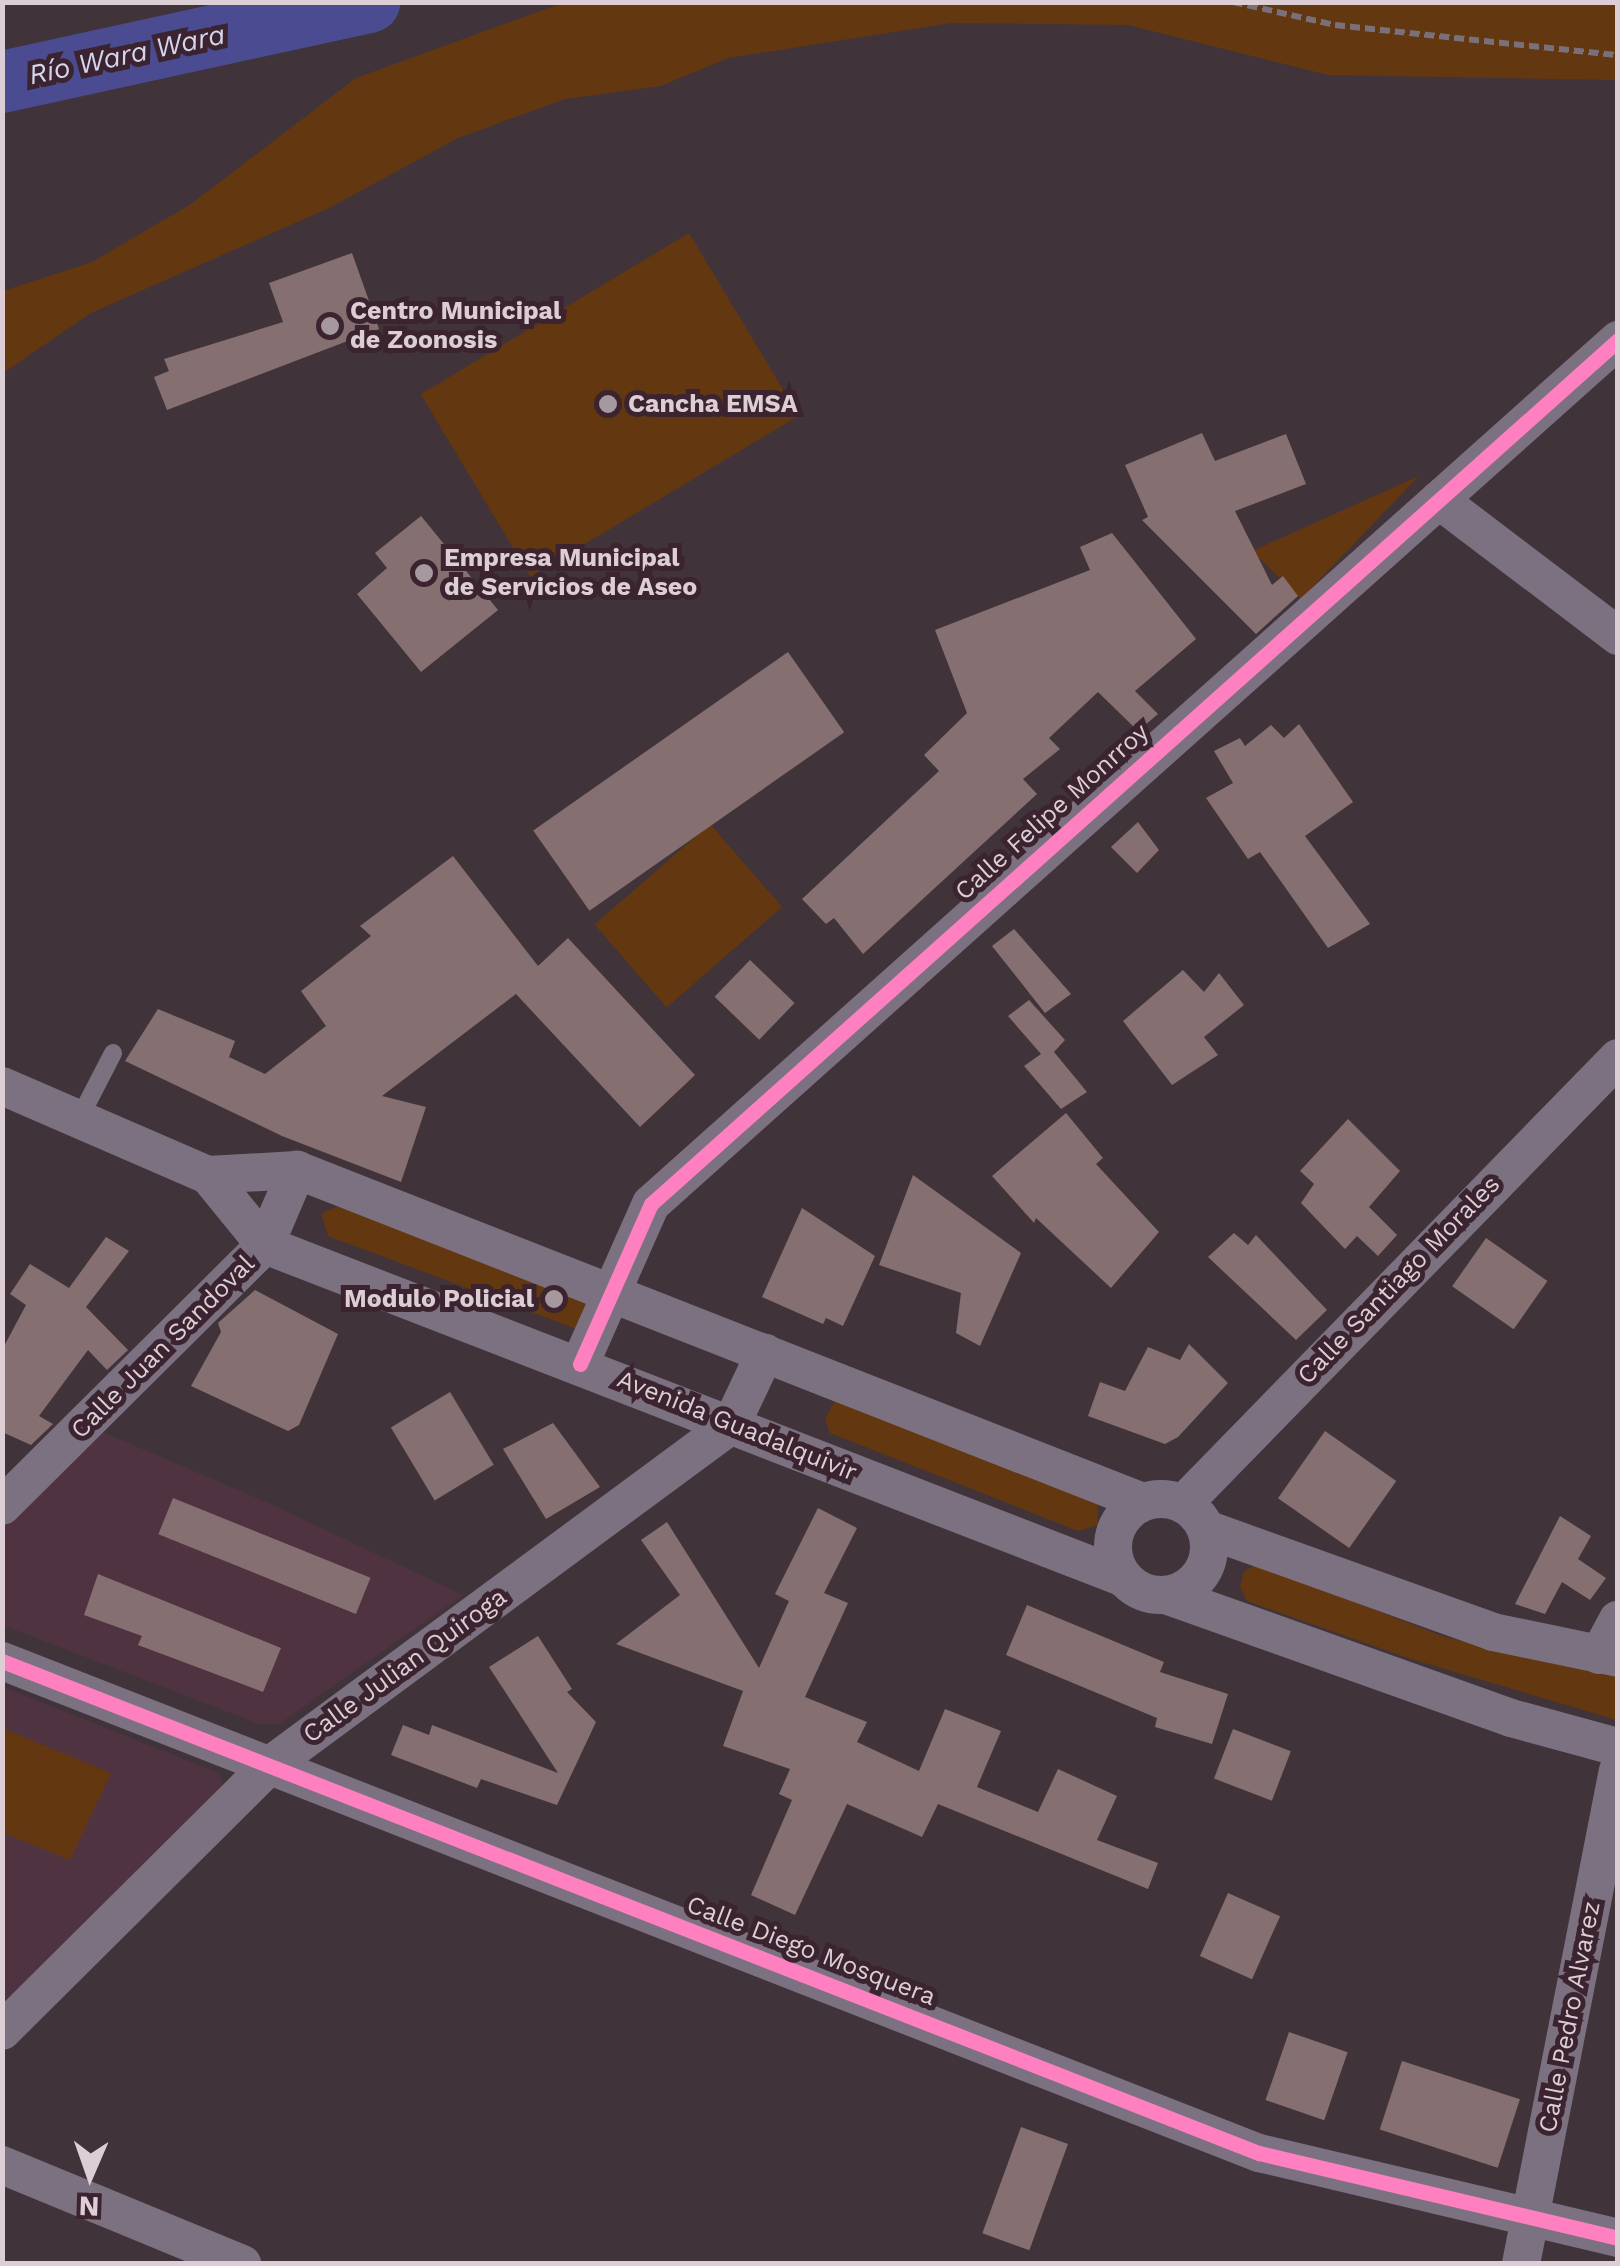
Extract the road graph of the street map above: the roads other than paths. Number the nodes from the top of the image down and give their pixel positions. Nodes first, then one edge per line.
1 (1618, 340) edge
2 (1439, 500) junction
3 (1618, 636) edge
4 (113, 1053) dead end
5 (1618, 1058) edge
6 (2, 1086) edge
7 (80, 1117) junction
8 (298, 1170) junction
9 (208, 1175) junction
10 (266, 1245) junction
11 (610, 1290) junction
12 (765, 1353) junction
13 (580, 1364) junction
14 (731, 1424) junction
15 (1143, 1502) junction
16 (2, 1506) edge
17 (1194, 1516) junction
18 (1124, 1578) junction
19 (1166, 1595) junction
20 (1618, 1620) edge
21 (1608, 1656) edge
22 (2, 1662) edge
23 (1618, 1747) edge
24 (269, 1766) junction
25 (1618, 1770) edge
26 (2, 2031) edge
27 (2, 2166) edge
28 (1530, 2221) junction
29 (1618, 2238) edge
30 (242, 2264) edge
31 (1521, 2264) edge

1 - 2 street, Calle Felipe Monrroy
2 - 3 street
2 - 11 street, Calle Felipe Monrroy
4 - 7 lane
5 - 17 street, Calle Santiago Morales
6 - 7 street, Avenida Guadalquivir
7 - 9 street, Avenida Guadalquivir
8 - 9 street, Avenida Guadalquivir
8 - 10 street, Calle Juan Sandoval
8 - 11 street, Avenida Guadalquivir
9 - 10 street, Avenida Guadalquivir
10 - 13 street, Avenida Guadalquivir
10 - 16 street, Calle Juan Sandoval
11 - 12 street, Avenida Guadalquivir
11 - 13 street, Calle Felipe Monrroy
12 - 14 street, Calle Julian Quiroga
12 - 15 street, Avenida Guadalquivir
13 - 14 street, Avenida Guadalquivir
14 - 18 street, Avenida Guadalquivir
14 - 24 street, Calle Julian Quiroga
15 - 17 street
15 - 18 street
17 - 19 street
17 - 21 street
18 - 19 street
19 - 23 street
20 - 21 street
22 - 24 street, Calle Diego Mosquera
24 - 26 street, Calle Julian Quiroga
24 - 28 street, Calle Diego Mosquera
25 - 28 street, Calle Pedro Alvarez
27 - 30 street
28 - 29 street, Calle Diego Mosquera
28 - 31 street, Calle Pedro Alvarez

